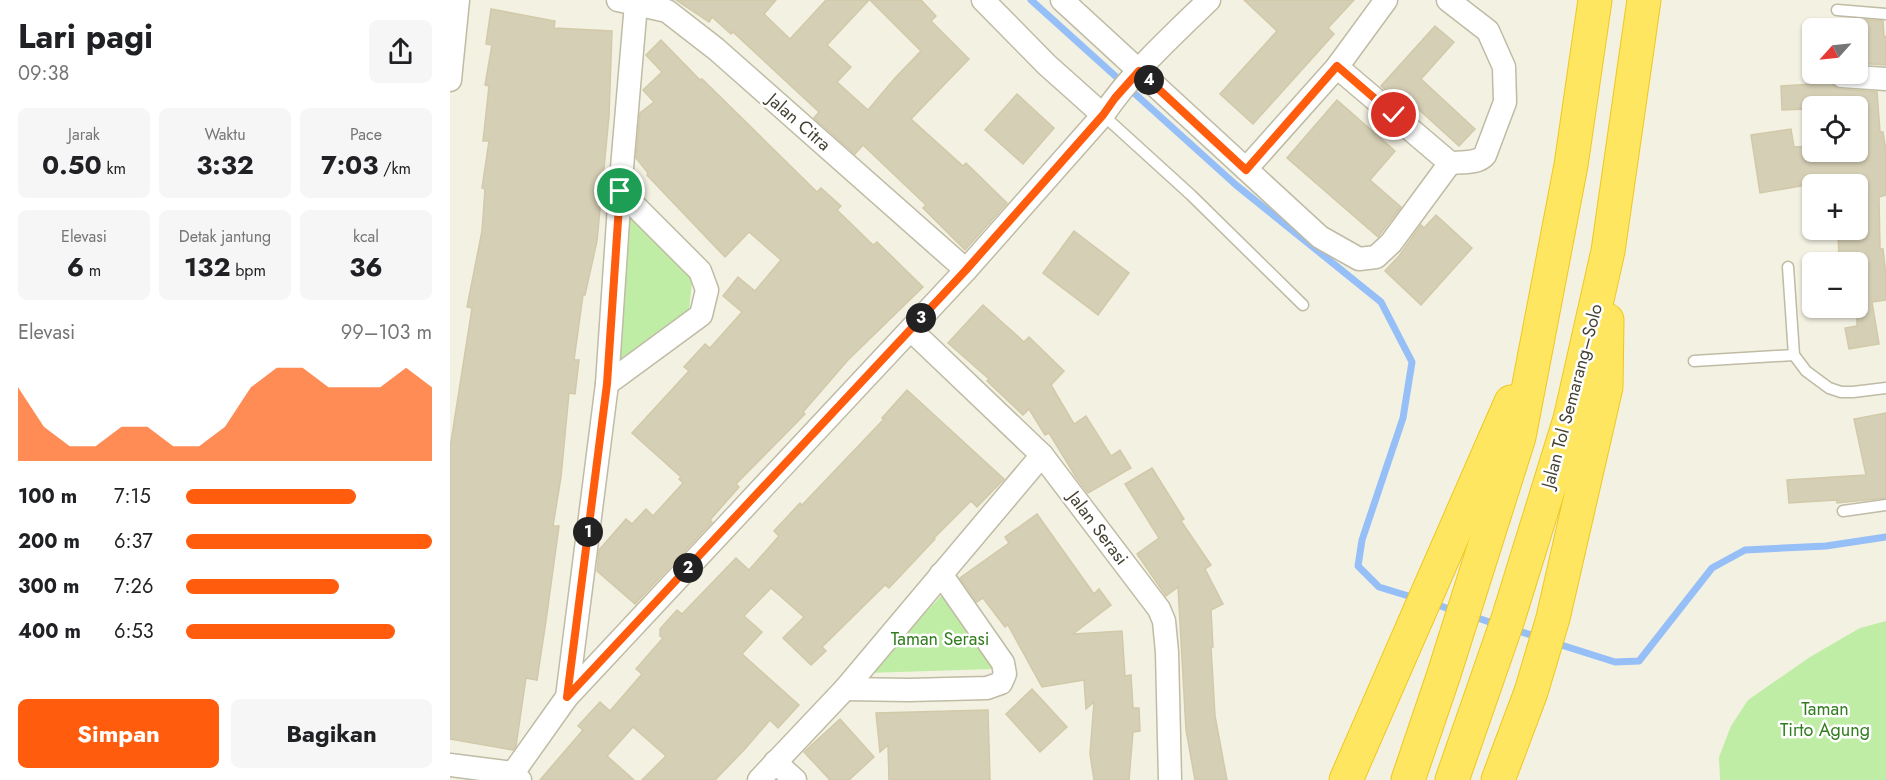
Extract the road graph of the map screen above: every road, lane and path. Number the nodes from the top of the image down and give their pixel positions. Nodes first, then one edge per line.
1 (458, 0) edge
2 (983, 0) edge
3 (1062, 0) edge
4 (1209, 0) edge
5 (1386, 0) edge
6 (1448, 0) edge
7 (1595, 0) edge
8 (1644, 0) edge
9 (627, 2) edge
10 (1837, 10) dead end
11 (1886, 14) edge
12 (1337, 66) junction
13 (1137, 73) junction
14 (1868, 77) edge
15 (1886, 78) edge
16 (450, 80) edge
17 (1107, 110) junction
18 (1450, 163) junction
19 (1246, 170) junction
20 (620, 191) junction
21 (1608, 251) junction
22 (1788, 267) dead end
23 (966, 270) junction
24 (1303, 305) dead end
25 (910, 330) junction
26 (1538, 340) junction
27 (1794, 355) junction
28 (1694, 361) dead end
29 (607, 384) junction
30 (1886, 388) edge
31 (1042, 455) junction
32 (1886, 505) edge
33 (1843, 511) dead end
34 (941, 574) junction
35 (845, 688) junction
36 (567, 697) junction
37 (776, 762) junction
38 (450, 765) edge
39 (516, 777) edge
40 (759, 780) edge
41 (795, 780) edge
42 (1170, 780) edge
43 (1346, 780) edge
44 (1408, 780) edge
45 (1452, 780) edge
46 (1498, 780) edge

1 - 16 street
2 - 17 street
3 - 13 street
4 - 13 street
5 - 12 street
6 - 18 street
7 - 26 highway
8 - 21 highway, Jalan Tol Semarang–Solo
9 - 20 street
9 - 23 street, Jalan Citra
10 - 11 lane
12 - 18 street
12 - 19 street
13 - 17 street
13 - 19 street
14 - 15 street
17 - 23 street
17 - 24 lane
18 - 19 street
20 - 29 street
20 - 29 street
21 - 45 highway, Jalan Tol Semarang–Solo
21 - 46 highway
22 - 27 lane
23 - 25 street
25 - 31 street, Jalan Serasi
25 - 36 street
26 - 43 highway
26 - 44 highway
27 - 28 lane
27 - 30 lane
29 - 36 street
31 - 34 street
31 - 42 street, Jalan Serasi
32 - 33 lane
34 - 35 street
34 - 35 street
35 - 37 street
36 - 39 street
37 - 40 street
37 - 41 street
38 - 39 street

